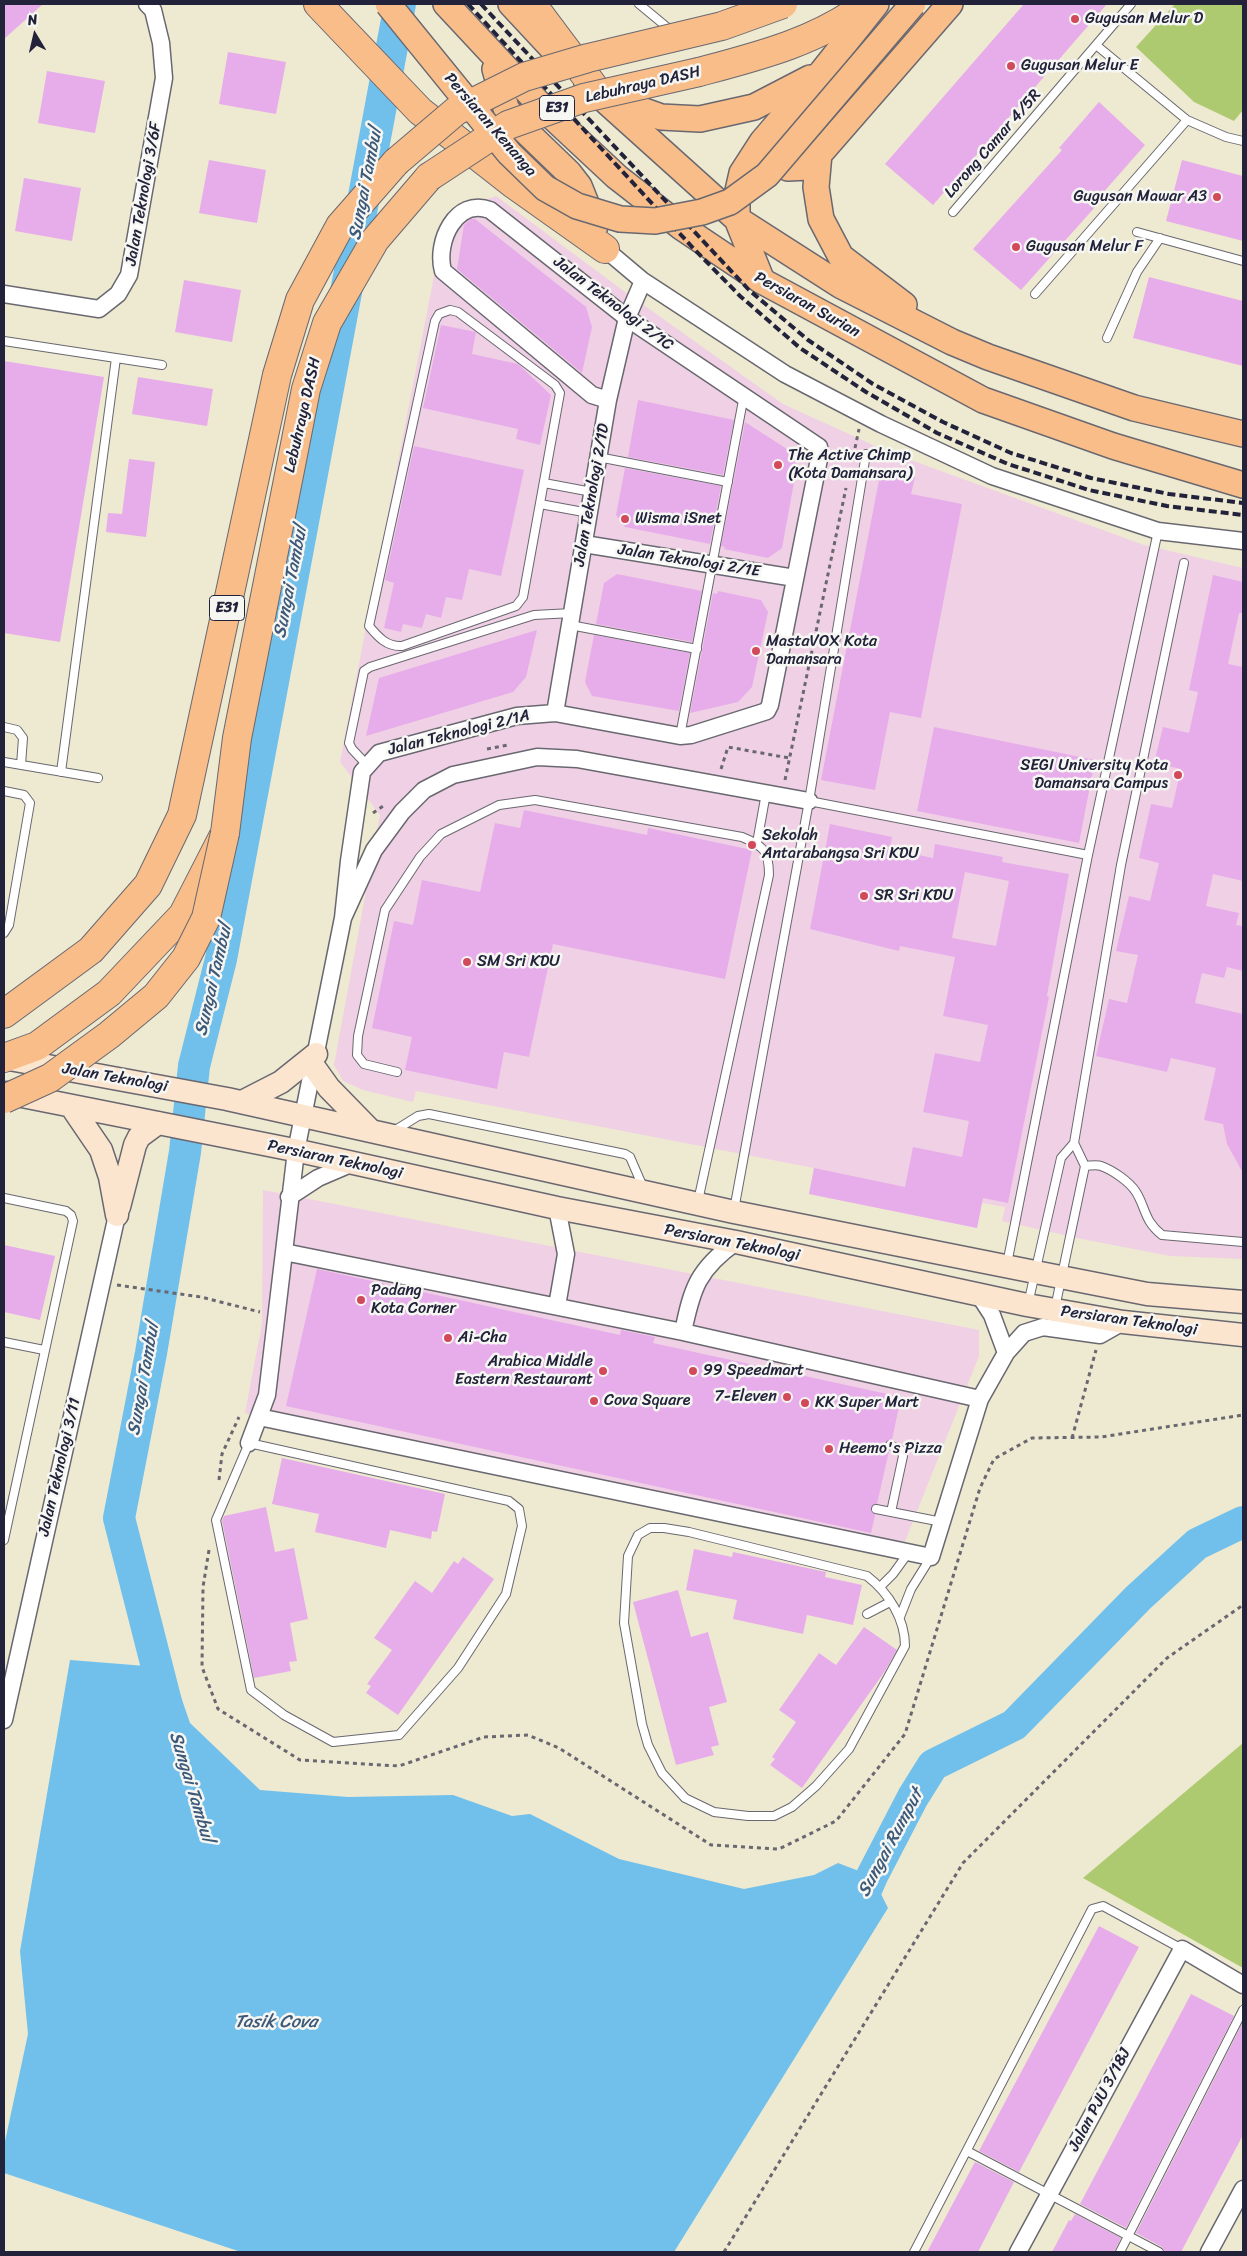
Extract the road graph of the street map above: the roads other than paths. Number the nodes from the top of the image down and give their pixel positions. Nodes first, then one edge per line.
1 (147, 4) edge
2 (318, 4) edge
3 (388, 4) edge
4 (446, 4) edge
5 (511, 4) edge
6 (532, 4) edge
7 (639, 4) edge
8 (762, 4) edge
9 (783, 4) edge
10 (912, 4) edge
11 (950, 4) edge
12 (1132, 4) edge
13 (869, 8) edge
14 (1096, 45) junction
15 (491, 53) junction
16 (822, 72) junction
17 (600, 95) junction
18 (1187, 120) junction
19 (1243, 141) edge
20 (762, 142) junction
21 (819, 154) junction
22 (953, 212) dead end
23 (736, 219) junction
24 (1137, 232) dead end
25 (1160, 238) junction
26 (605, 249) junction
27 (1243, 261) edge
28 (643, 281) junction
29 (762, 281) junction
30 (4, 294) edge
31 (1035, 294) dead end
32 (627, 318) junction
33 (1107, 338) dead end
34 (4, 341) edge
35 (952, 342) junction
36 (116, 358) junction
37 (162, 365) dead end
38 (744, 395) junction
39 (608, 400) junction
40 (1243, 434) edge
41 (866, 454) dead end
42 (598, 457) junction
43 (728, 482) junction
44 (544, 483) junction
45 (1243, 485) edge
46 (592, 492) junction
47 (540, 504) junction
48 (589, 513) junction
49 (1158, 531) junction
50 (1243, 541) edge
51 (584, 544) junction
52 (1184, 563) dead end
53 (712, 565) junction
54 (795, 578) junction
55 (571, 619) junction
56 (697, 649) junction
57 (555, 712) junction
58 (4, 727) edge
59 (680, 736) junction
60 (4, 762) edge
61 (21, 765) junction
62 (367, 765) junction
63 (61, 772) junction
64 (98, 778) dead end
65 (4, 791) edge
66 (774, 794) junction
67 (809, 801) junction
68 (225, 834) junction
69 (757, 843) junction
70 (1088, 855) junction
71 (343, 918) junction
72 (4, 934) edge
73 (48, 982) junction
74 (4, 1001) edge
75 (4, 1014) edge
76 (4, 1058) edge
77 (315, 1061) junction
78 (397, 1072) dead end
79 (4, 1093) edge
80 (4, 1099) edge
81 (234, 1101) junction
82 (71, 1106) junction
83 (303, 1116) junction
84 (163, 1124) junction
85 (379, 1133) junction
86 (1074, 1143) junction
87 (296, 1151) junction
88 (353, 1163) junction
89 (1085, 1166) junction
90 (645, 1192) junction
91 (289, 1197) junction
92 (4, 1198) edge
93 (698, 1204) junction
94 (557, 1208) junction
95 (734, 1212) junction
96 (117, 1215) junction
97 (736, 1242) junction
98 (1243, 1242) edge
99 (284, 1252) junction
100 (1006, 1266) junction
101 (1035, 1272) junction
102 (1061, 1277) junction
103 (979, 1295) junction
104 (1243, 1302) edge
105 (557, 1306) junction
106 (1027, 1306) junction
107 (1054, 1310) junction
108 (1123, 1322) junction
109 (683, 1332) junction
110 (1243, 1335) edge
111 (4, 1342) edge
112 (44, 1350) junction
113 (1006, 1353) junction
114 (980, 1399) junction
115 (258, 1417) junction
116 (249, 1443) junction
117 (890, 1445) dead end
118 (7, 1502) edge
119 (876, 1509) dead end
120 (890, 1512) junction
121 (942, 1522) junction
122 (4, 1540) edge
123 (908, 1552) junction
124 (931, 1557) junction
125 (881, 1586) junction
126 (890, 1602) junction
127 (867, 1614) dead end
128 (900, 1617) junction
129 (4, 1720) edge
130 (1182, 1949) junction
131 (1243, 1985) edge
132 (1243, 2010) edge
133 (967, 2151) junction
134 (1243, 2189) edge
135 (1049, 2195) junction
136 (1129, 2236) junction
137 (914, 2252) edge
138 (1018, 2252) edge
139 (1120, 2252) edge
140 (1159, 2252) edge
141 (1209, 2252) edge

1 - 30 street, Jalan Teknologi 3/6F
2 - 26 highway
3 - 10 main road, Persiaran Kenanga, bridge
4 - 15 main road, Persiaran Surian
5 - 17 main road, Persiaran Surian
6 - 17 highway
7 - 8 lane
9 - 73 highway, Lebuhraya DASH / E31, bridge
11 - 21 main road
12 - 14 lane, Lorong Camar 4/5R
13 - 16 main road
13 - 68 highway, Lebuhraya DASH / E31, bridge
14 - 18 lane
14 - 22 lane, Lorong Camar 4/5R
15 - 26 main road
15 - 29 main road, Persiaran Surian
16 - 17 main road
16 - 20 main road
17 - 23 main road, Persiaran Surian
18 - 19 lane
18 - 31 lane
20 - 21 main road
20 - 23 main road
21 - 35 main road
23 - 29 main road
23 - 35 main road, Persiaran Surian
24 - 25 lane
25 - 27 lane
25 - 33 lane
26 - 28 street
28 - 32 street, Jalan Teknologi 2/1D
28 - 49 street
29 - 45 main road, Persiaran Surian
32 - 38 street, Jalan Teknologi 2/1C
32 - 39 street, Jalan Teknologi 2/1D
32 - 39 street, Jalan Teknologi 2/1C
34 - 36 lane
35 - 40 main road, Persiaran Surian
36 - 37 lane
36 - 63 lane
38 - 43 lane
38 - 54 street, Jalan Teknologi 2/1C
39 - 42 street, Jalan Teknologi 2/1D
41 - 67 lane
42 - 43 lane
42 - 46 street, Jalan Teknologi 2/1D
43 - 53 lane
44 - 46 lane
44 - 47 lane
44 - 47 lane
46 - 48 street, Jalan Teknologi 2/1D
47 - 48 lane
48 - 51 street, Jalan Teknologi 2/1D
49 - 50 street
49 - 70 lane
51 - 53 street, Jalan Teknologi 2/1E
51 - 55 street, Jalan Teknologi 2/1D
52 - 86 lane
53 - 54 street, Jalan Teknologi 2/1E
53 - 56 lane
54 - 59 street, Jalan Teknologi 2/1A
55 - 56 lane
55 - 57 street, Jalan Teknologi 2/1D
55 - 62 lane
56 - 59 lane
57 - 59 street, Jalan Teknologi 2/1A
57 - 62 street, Jalan Teknologi 2/1A
58 - 61 lane
60 - 61 lane
61 - 63 lane
62 - 71 street
63 - 64 lane
65 - 72 lane
66 - 67 street
66 - 69 lane
66 - 71 street
67 - 70 lane
67 - 95 lane
68 - 76 highway, Lebuhraya DASH / E31, bridge
68 - 80 highway, bridge
69 - 78 lane
69 - 93 lane
70 - 100 lane
71 - 77 street
73 - 74 highway
73 - 75 highway, Lebuhraya DASH / E31
76 - 81 street, Jalan Teknologi
77 - 81 street
77 - 83 street
77 - 85 street
79 - 82 street
81 - 83 street, Persiaran Teknologi
82 - 84 street
82 - 96 street
83 - 85 street, Persiaran Teknologi
83 - 87 street
84 - 87 street, Persiaran Teknologi
84 - 96 street
85 - 90 street, Persiaran Teknologi
85 - 90 lane
86 - 89 lane
86 - 101 lane
87 - 88 street, Persiaran Teknologi
87 - 91 street
88 - 91 street
88 - 94 street, Persiaran Teknologi
89 - 98 lane
89 - 102 lane
90 - 93 street, Persiaran Teknologi
91 - 99 street
92 - 112 lane
93 - 95 street, Persiaran Teknologi
94 - 97 street, Persiaran Teknologi
94 - 105 street
95 - 100 street, Persiaran Teknologi
96 - 129 street, Jalan Teknologi 3/11
97 - 103 street, Persiaran Teknologi
97 - 109 street
99 - 105 street
99 - 115 street
100 - 101 street, Persiaran Teknologi
101 - 102 street, Persiaran Teknologi
101 - 106 lane
102 - 104 street, Persiaran Teknologi
102 - 107 lane
103 - 106 street, Persiaran Teknologi
103 - 113 street
105 - 109 street
106 - 107 street, Persiaran Teknologi
107 - 108 street, Persiaran Teknologi
108 - 110 street, Persiaran Teknologi
108 - 113 street
109 - 114 street
111 - 112 lane
112 - 118 lane
113 - 114 street
114 - 121 street
115 - 116 street
115 - 123 street
116 - 116 lane
117 - 120 lane
118 - 122 lane
119 - 120 lane
120 - 121 lane
121 - 124 street
123 - 124 street
123 - 125 lane
124 - 128 lane
125 - 126 lane
125 - 128 lane
126 - 127 lane
126 - 128 lane
130 - 131 street
130 - 133 lane
130 - 135 street, Jalan PJU 3/18J
132 - 136 lane
133 - 135 lane
133 - 137 lane
134 - 141 street
135 - 136 lane
135 - 138 street, Jalan PJU 3/18J
136 - 139 lane
136 - 140 lane

